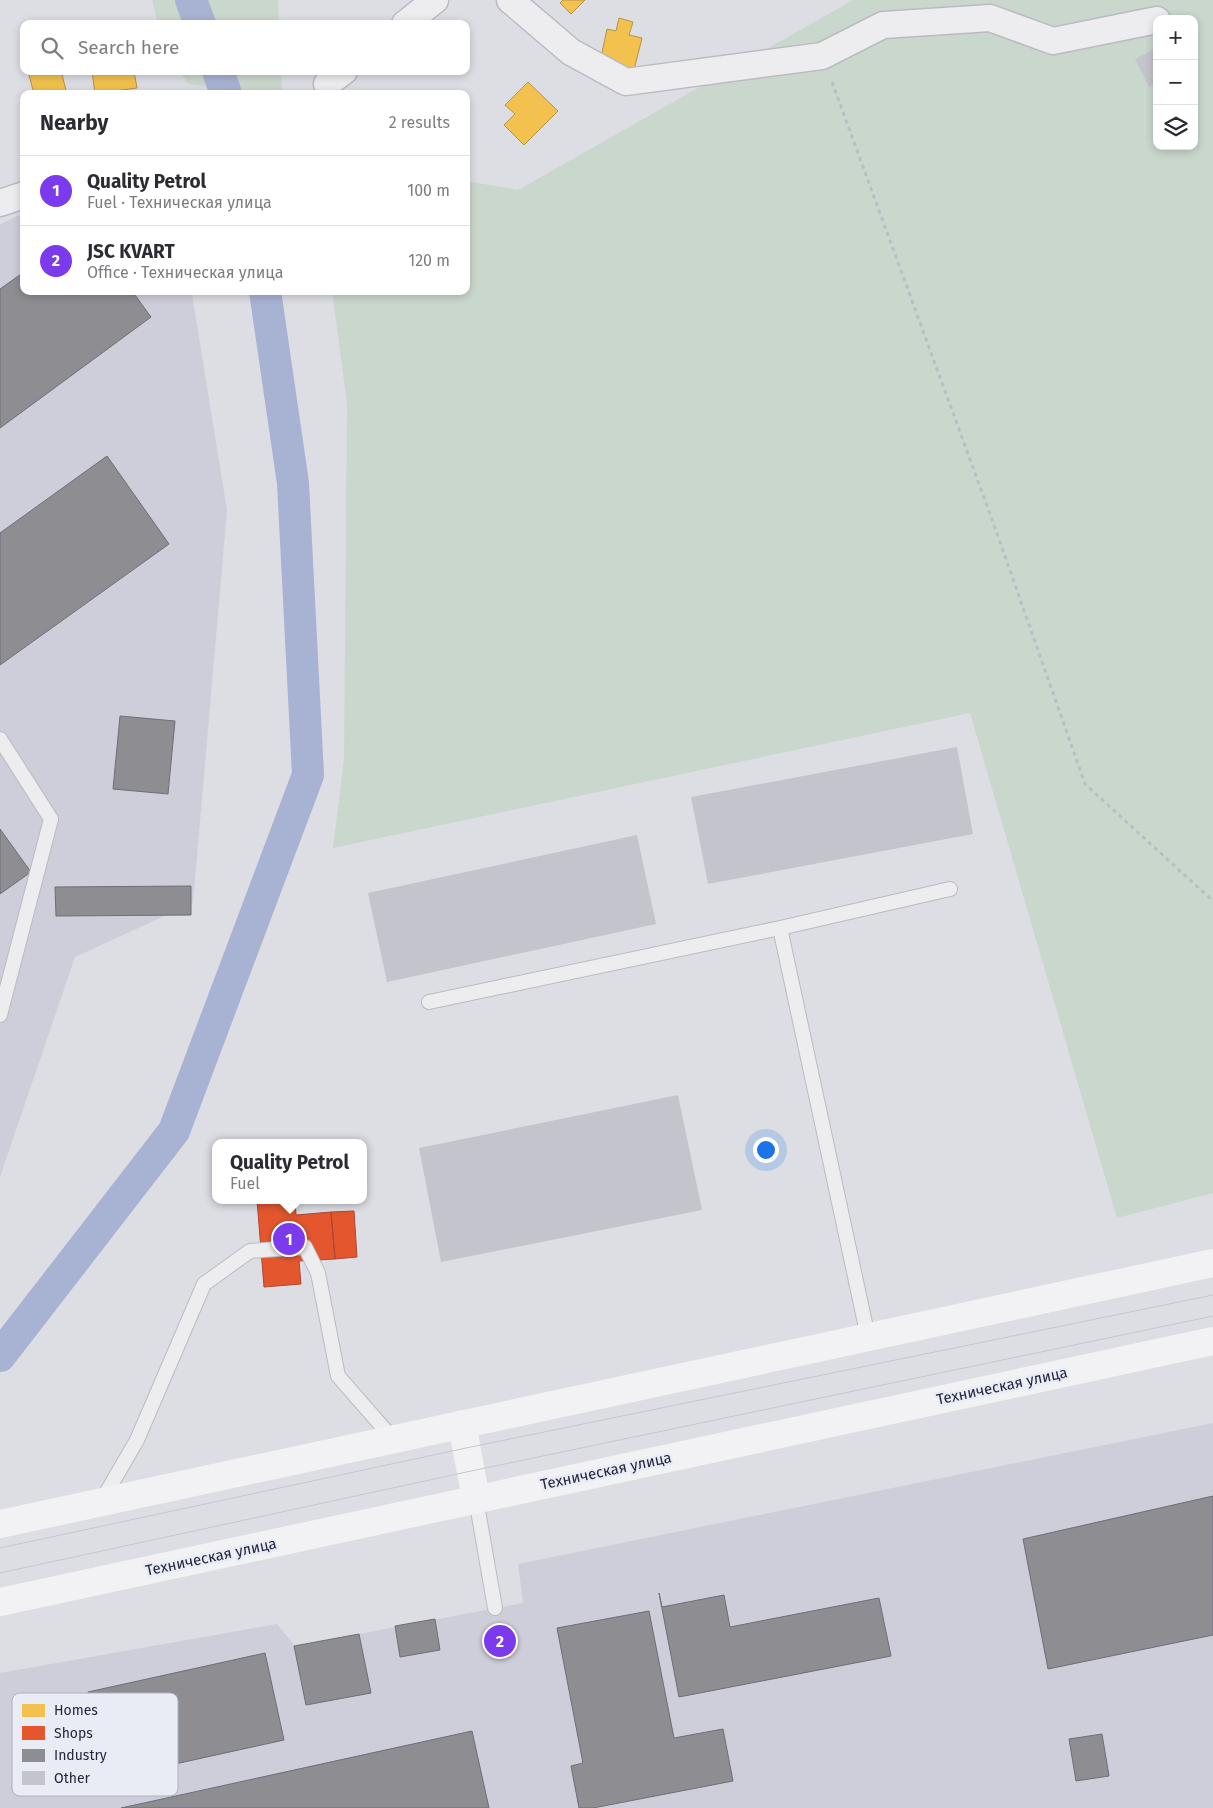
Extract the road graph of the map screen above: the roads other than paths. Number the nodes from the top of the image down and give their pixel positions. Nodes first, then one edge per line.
1 (435, 0) edge
2 (510, 0) edge
3 (411, 20) edge
4 (1153, 21) edge
5 (20, 196) edge
6 (0, 203) edge
7 (0, 739) edge
8 (950, 889) dead end
9 (780, 928) junction
10 (429, 1002) dead end
11 (0, 1015) edge
12 (1213, 1263) edge
13 (868, 1337) junction
14 (1213, 1341) edge
15 (462, 1424) junction
16 (393, 1439) junction
17 (476, 1500) junction
18 (101, 1502) junction
19 (0, 1524) edge
20 (0, 1602) edge
21 (495, 1608) dead end

1 - 3 street
2 - 4 street
5 - 6 street
7 - 11 lane
8 - 9 lane
9 - 10 lane
9 - 13 lane
12 - 13 main road
13 - 15 main road
14 - 17 main road, Техническая улица
15 - 16 main road
15 - 17 main road
16 - 18 main road
16 - 18 lane
17 - 20 main road, Техническая улица
17 - 21 lane
18 - 19 main road

